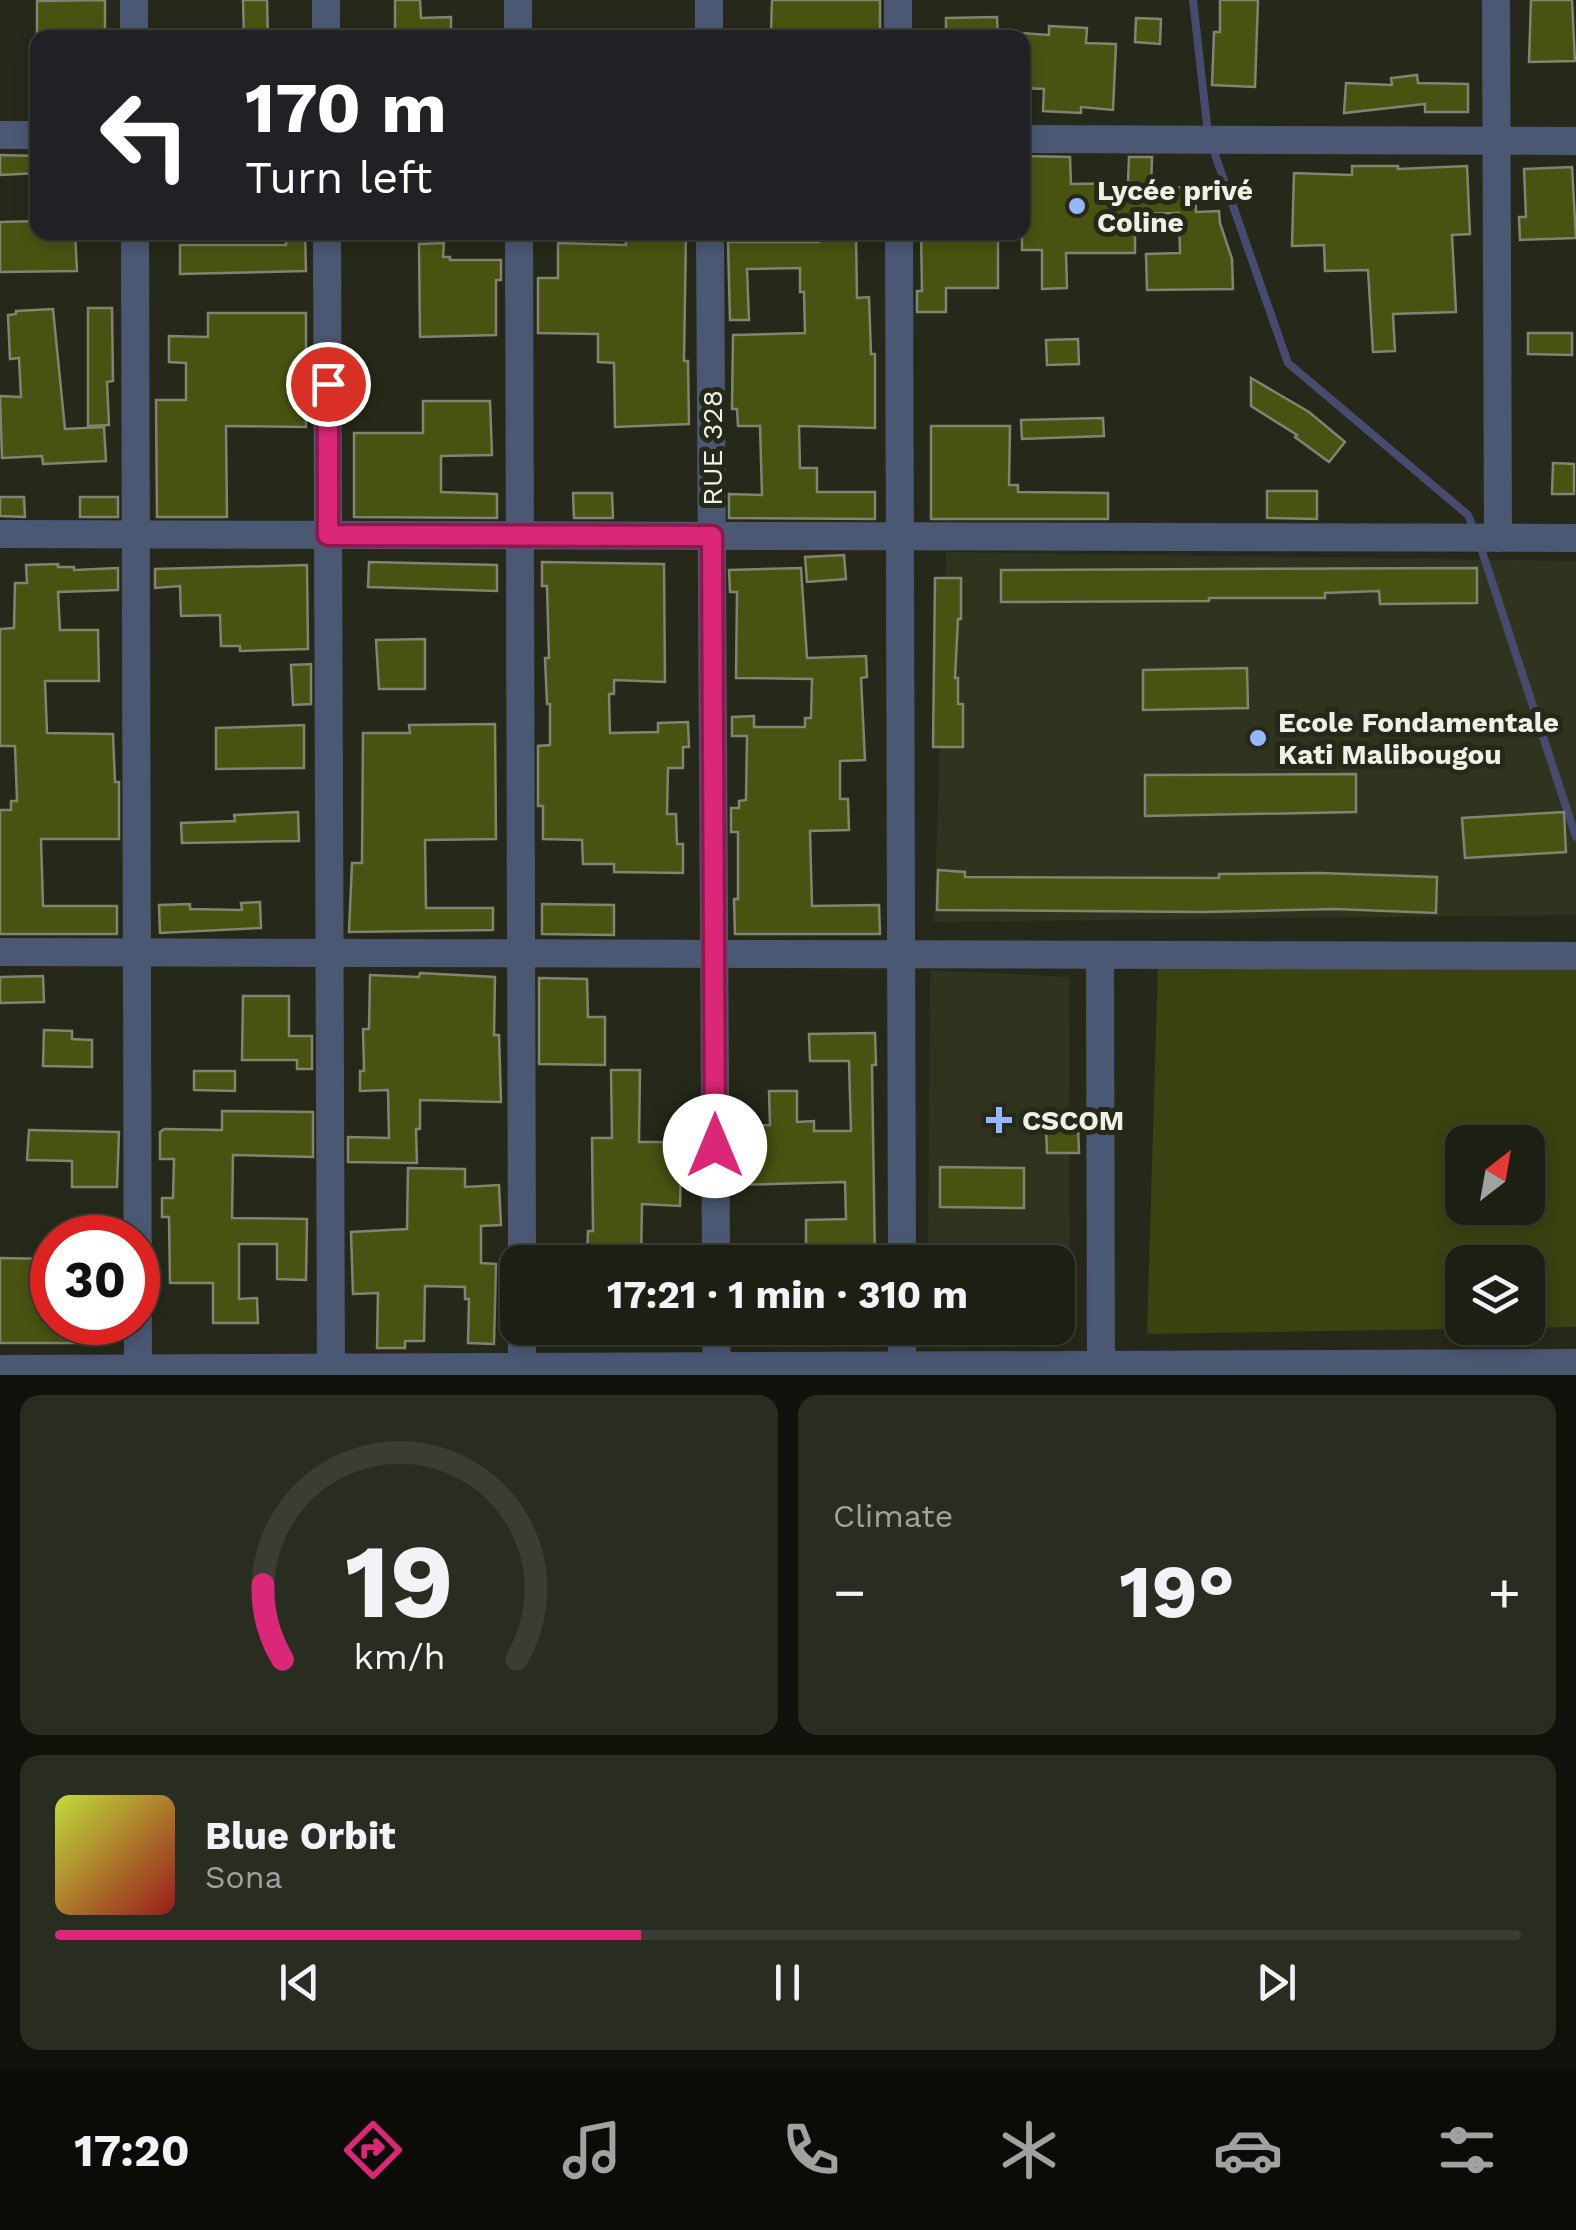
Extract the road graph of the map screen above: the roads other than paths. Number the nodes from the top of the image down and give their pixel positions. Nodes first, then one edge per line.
1 (134, 0) edge
2 (326, 0) edge
3 (518, 0) edge
4 (709, 0) edge
5 (898, 0) edge
6 (1496, 0) edge
7 (134, 30) edge
8 (326, 30) edge
9 (518, 30) edge
10 (709, 30) edge
11 (898, 30) edge
12 (0, 135) edge
13 (30, 135) edge
14 (1030, 139) edge
15 (1496, 141) junction
16 (1576, 141) edge
17 (135, 240) edge
18 (327, 240) edge
19 (519, 240) edge
20 (710, 240) edge
21 (899, 240) edge
22 (0, 534) edge
23 (136, 534) junction
24 (328, 535) junction
25 (520, 536) junction
26 (712, 536) junction
27 (900, 536) junction
28 (1498, 538) junction
29 (1576, 538) edge
30 (0, 952) edge
31 (137, 952) junction
32 (330, 953) junction
33 (521, 953) junction
34 (714, 954) junction
35 (901, 954) junction
36 (1100, 954) junction
37 (1576, 956) edge
38 (522, 1245) edge
39 (716, 1245) edge
40 (902, 1245) edge
41 (522, 1345) edge
42 (716, 1345) edge
43 (1576, 1364) edge
44 (0, 1368) edge
45 (902, 1370) edge
46 (1101, 1370) edge
47 (1292, 1370) edge
48 (1442, 1370) edge
49 (331, 1371) edge
50 (522, 1371) edge
51 (716, 1371) edge
52 (138, 1372) edge

1 - 7 street
2 - 8 street
3 - 9 street
4 - 10 street
5 - 11 street
6 - 15 street
12 - 13 street
14 - 15 street
15 - 16 street
15 - 28 street
17 - 23 street
18 - 24 street
19 - 25 street
20 - 26 street, RUE 328
21 - 27 street
22 - 23 street
23 - 24 street
23 - 31 street
24 - 25 street
24 - 32 street
25 - 26 street
25 - 33 street
26 - 27 street
26 - 34 street, RUE 328
27 - 28 street
27 - 35 street
28 - 29 street
30 - 31 street
31 - 32 street
31 - 52 street
32 - 33 street
32 - 49 street
33 - 34 street
33 - 38 street
34 - 35 street
34 - 39 street, RUE 328
35 - 36 street
35 - 40 street
36 - 37 street
36 - 46 street
41 - 50 street
42 - 51 street
43 - 48 street
44 - 52 street
45 - 46 street
45 - 51 street
46 - 47 street
47 - 48 street
49 - 50 street
49 - 52 street
50 - 51 street

